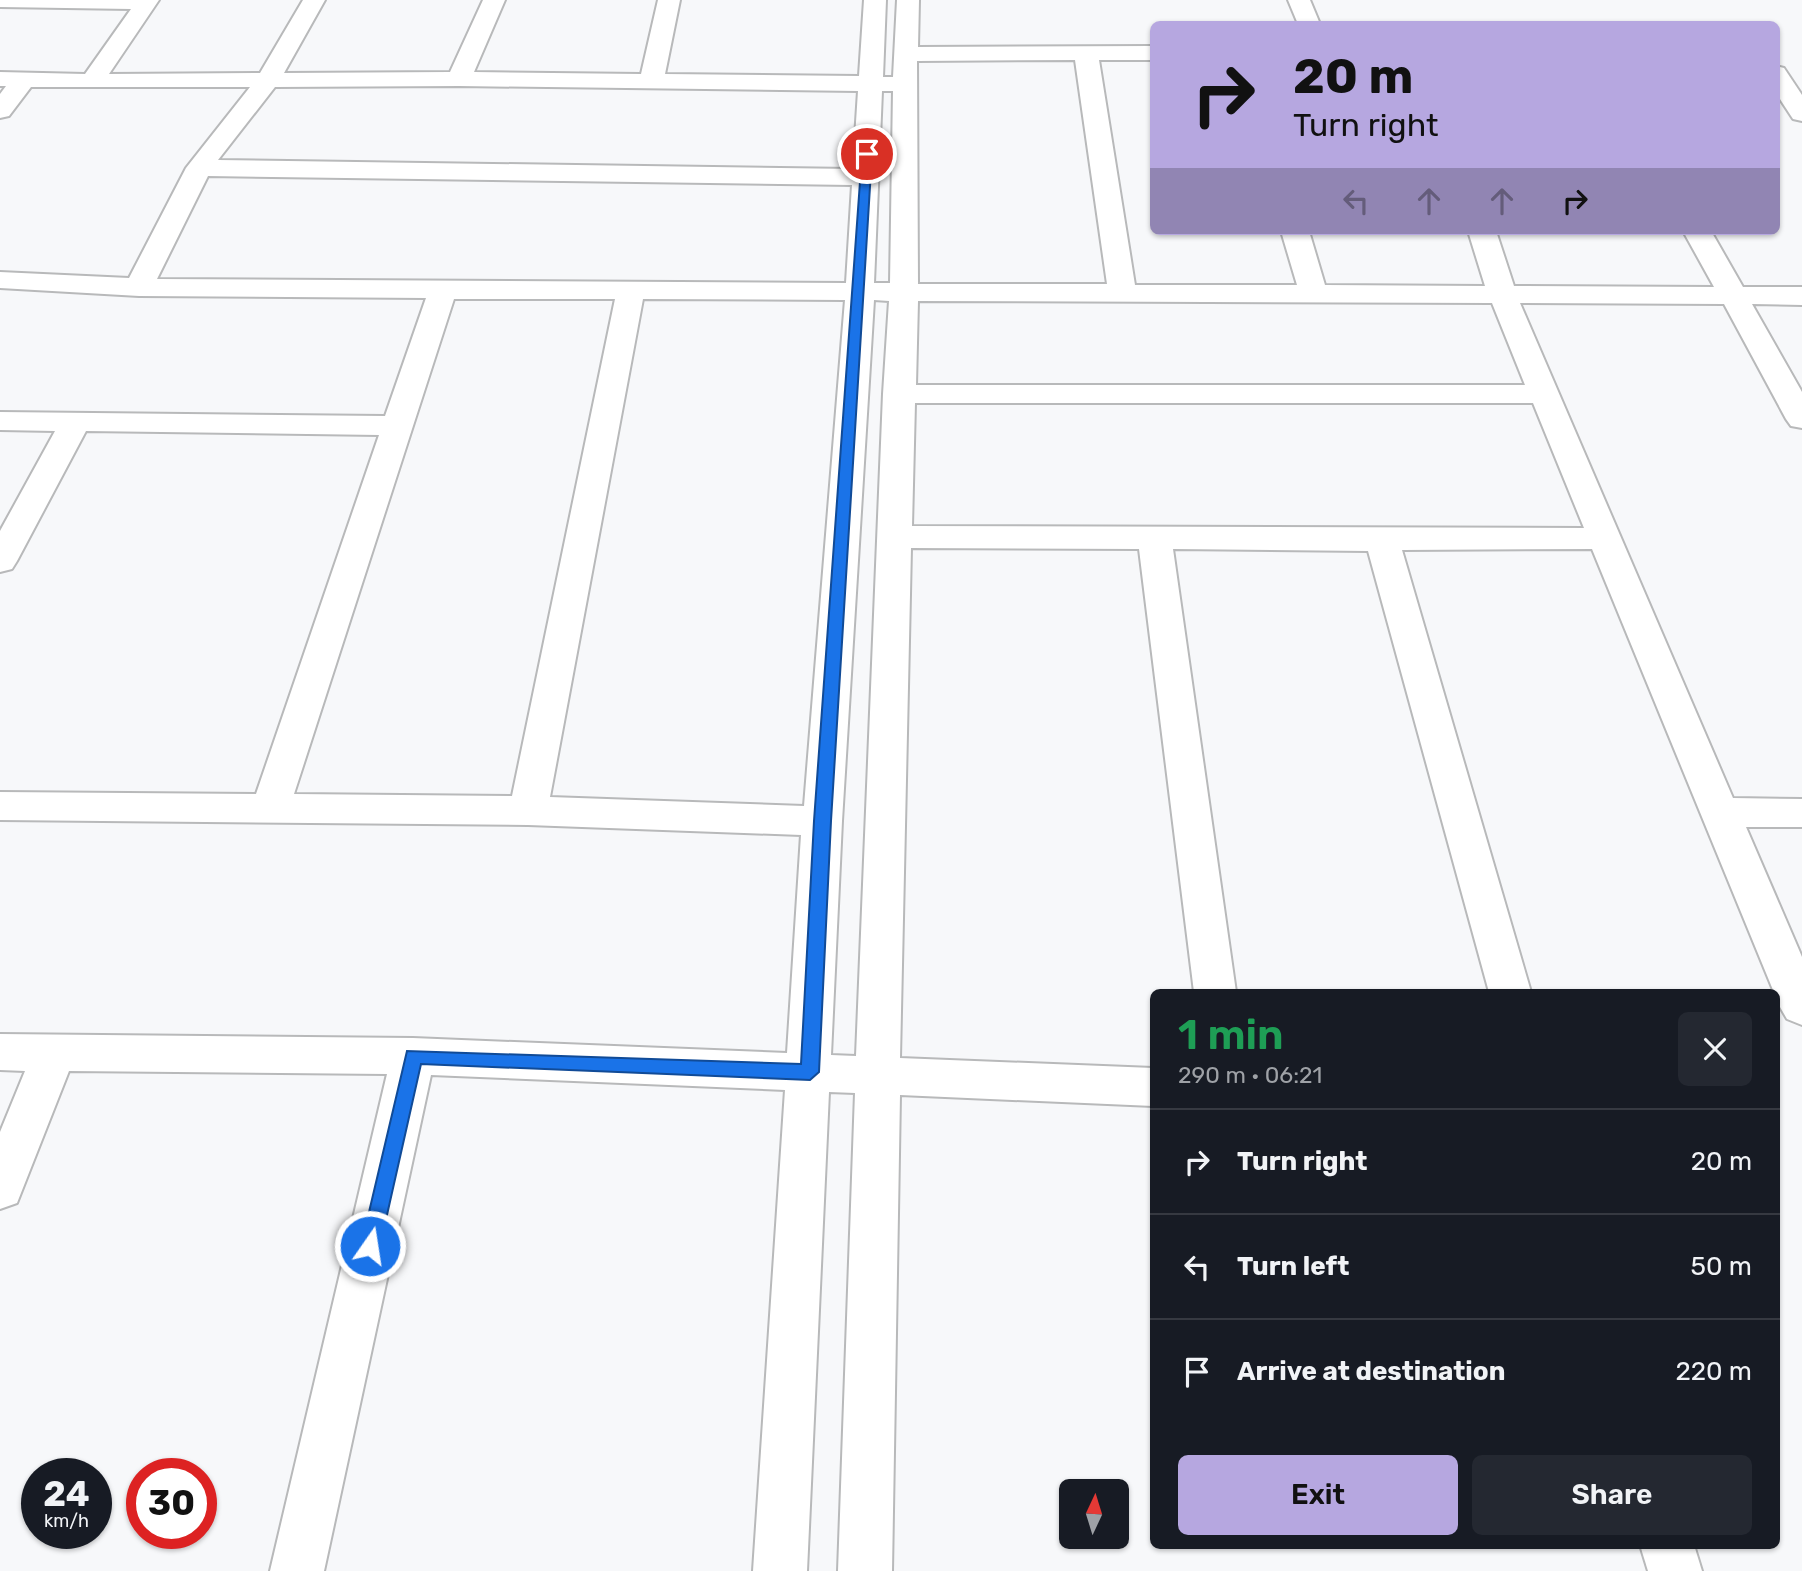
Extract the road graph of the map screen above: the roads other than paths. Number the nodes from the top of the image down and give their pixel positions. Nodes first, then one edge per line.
1 (0, 0) edge
2 (314, 0) edge
3 (494, 0) edge
4 (669, 0) edge
5 (875, 0) edge
6 (908, 0) edge
7 (1299, 0) edge
8 (147, 1) edge
9 (1308, 21) edge
10 (1150, 53) edge
11 (1086, 54) junction
12 (893, 74) junction
13 (25, 78) junction
14 (0, 79) edge
15 (459, 79) junction
16 (1780, 79) edge
17 (268, 80) junction
18 (652, 80) junction
19 (92, 81) junction
20 (0, 111) edge
21 (1802, 114) edge
22 (199, 168) junction
23 (866, 177) junction
24 (1296, 235) edge
25 (1483, 235) edge
26 (1699, 235) edge
27 (0, 281) edge
28 (139, 287) junction
29 (860, 289) junction
30 (443, 290) junction
31 (632, 290) junction
32 (904, 290) junction
33 (1122, 293) junction
34 (1313, 293) junction
35 (1502, 294) junction
36 (1734, 295) junction
37 (1802, 296) edge
38 (898, 394) junction
39 (1544, 394) junction
40 (1802, 419) edge
41 (0, 421) edge
42 (76, 422) junction
43 (397, 426) junction
44 (894, 537) junction
45 (1604, 538) junction
46 (1155, 539) junction
47 (1382, 540) junction
48 (0, 561) edge
49 (0, 806) edge
50 (270, 809) junction
51 (528, 811) junction
52 (1720, 812) junction
53 (1802, 814) edge
54 (822, 821) junction
55 (1215, 989) edge
56 (1509, 989) edge
57 (1802, 1007) edge
58 (0, 1052) edge
59 (55, 1052) junction
60 (413, 1056) junction
61 (810, 1072) junction
62 (876, 1074) junction
63 (1150, 1087) edge
64 (0, 1188) edge
65 (1668, 1549) edge
66 (297, 1571) edge
67 (780, 1571) edge
68 (865, 1571) edge
69 (1675, 1571) edge

1 - 8 street
2 - 17 street
3 - 15 street
4 - 18 street
5 - 12 street
6 - 12 street
7 - 9 street
8 - 19 street
10 - 11 street
11 - 12 street
11 - 33 street
12 - 18 street
12 - 23 street
12 - 32 street
13 - 14 street
13 - 19 street
13 - 20 street
15 - 17 street
15 - 18 street
16 - 21 street
17 - 19 street
17 - 22 street
22 - 23 street
22 - 28 street
23 - 29 street
24 - 34 street
25 - 35 street
26 - 36 street
27 - 28 street
28 - 30 street
29 - 31 street
29 - 32 street
29 - 54 street
30 - 31 street
30 - 43 street
31 - 51 street
32 - 33 street
32 - 38 street
33 - 34 street
34 - 35 street
35 - 36 street
35 - 39 street
36 - 37 street
36 - 40 street
38 - 39 street
38 - 44 street
39 - 45 street
41 - 42 street
42 - 43 street
42 - 48 street
43 - 50 street
44 - 46 street
44 - 62 street
45 - 47 street
45 - 52 street
46 - 47 street
46 - 55 street
47 - 56 street
49 - 50 street
50 - 51 street
51 - 54 street
52 - 53 street
52 - 57 street
54 - 61 street
58 - 59 street
59 - 60 street
59 - 64 street
60 - 61 street
60 - 66 street
61 - 62 street
61 - 67 street
62 - 63 street
62 - 68 street
65 - 69 street

